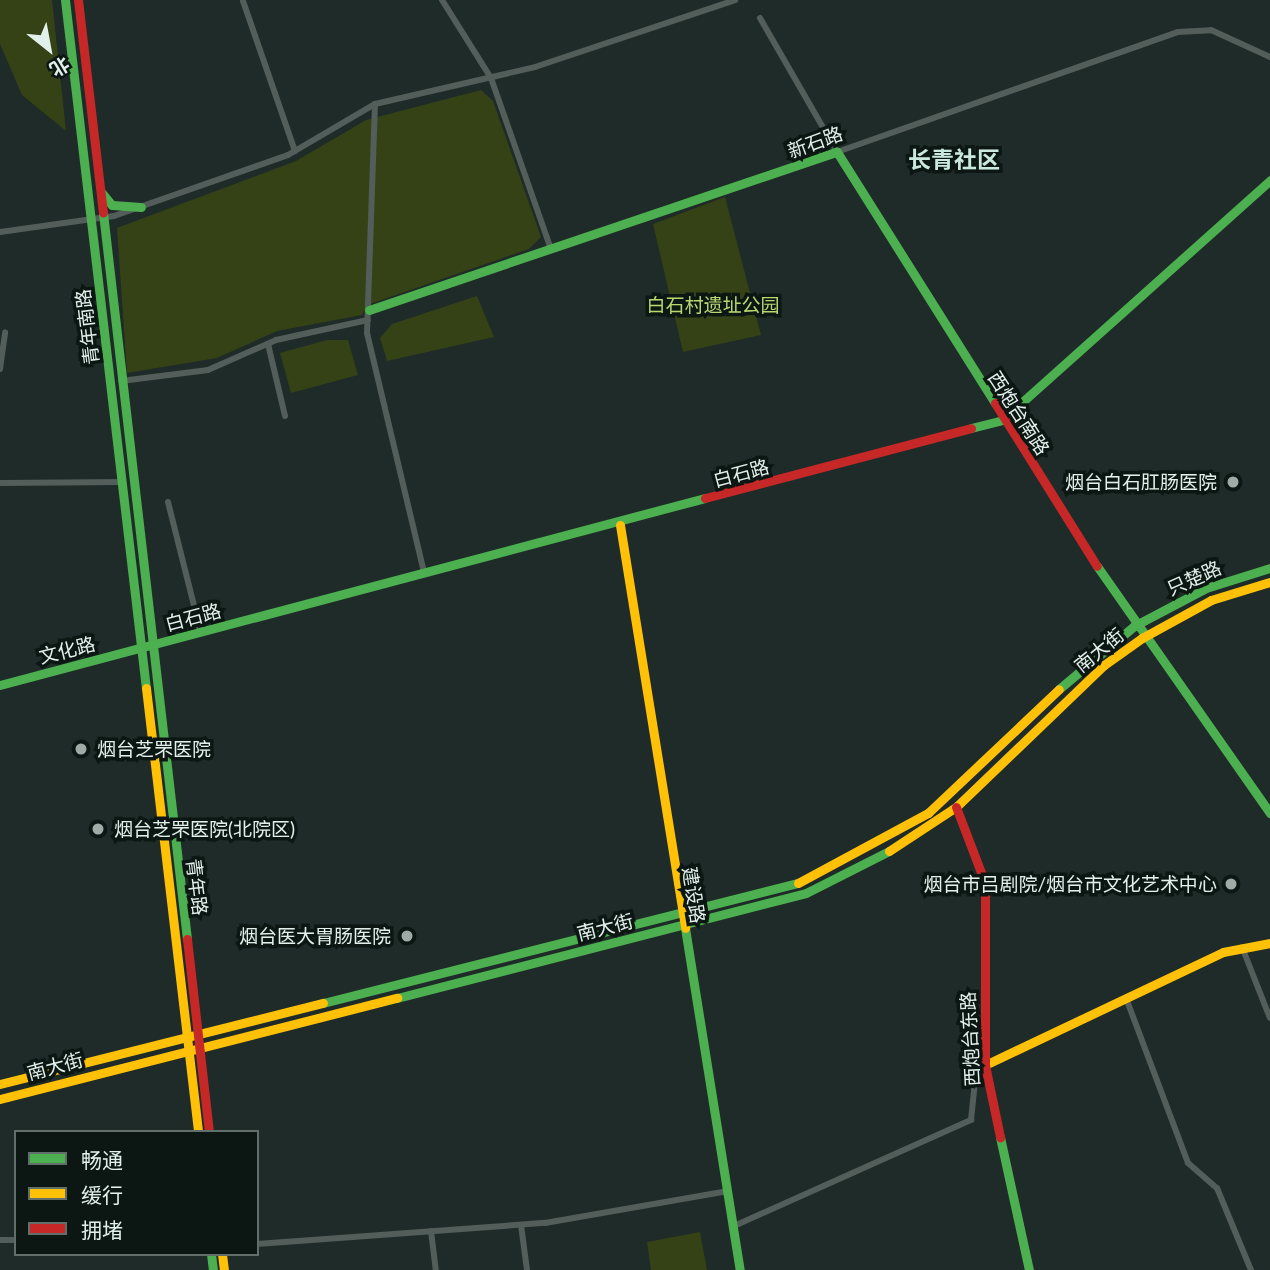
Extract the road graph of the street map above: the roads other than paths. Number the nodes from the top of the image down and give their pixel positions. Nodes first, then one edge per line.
1 (65, 0) edge
2 (78, 0) edge
3 (442, 0) edge
4 (735, 0) edge
5 (243, 1) edge
6 (760, 18) dead end
7 (1270, 57) edge
8 (491, 78) junction
9 (375, 104) junction
10 (295, 151) junction
11 (837, 152) junction
12 (1270, 180) edge
13 (98, 185) junction
14 (141, 207) junction
15 (101, 220) junction
16 (90, 221) junction
17 (0, 232) edge
18 (551, 249) junction
19 (369, 315) junction
20 (5, 332) dead end
21 (268, 344) junction
22 (0, 369) edge
23 (119, 381) junction
24 (285, 416) dead end
25 (1002, 420) junction
26 (123, 482) junction
27 (0, 483) edge
28 (168, 502) dead end
29 (620, 525) junction
30 (1270, 568) edge
31 (424, 572) junction
32 (1270, 582) edge
33 (1134, 626) junction
34 (201, 633) junction
35 (1142, 638) junction
36 (145, 649) junction
37 (0, 685) edge
38 (956, 807) junction
39 (1270, 813) edge
40 (679, 913) junction
41 (681, 927) junction
42 (1270, 943) edge
43 (1242, 947) junction
44 (1126, 998) junction
45 (1270, 1018) edge
46 (193, 1031) junction
47 (195, 1047) junction
48 (985, 1065) junction
49 (0, 1084) edge
50 (0, 1099) edge
51 (198, 1130) edge
52 (209, 1130) edge
53 (728, 1191) junction
54 (521, 1225) junction
55 (734, 1226) junction
56 (431, 1231) junction
57 (259, 1244) edge
58 (436, 1270) edge
59 (527, 1270) edge
60 (740, 1270) edge
61 (1029, 1270) edge
62 (1251, 1270) edge

1 - 16 main road, 青年南路
2 - 13 main road, 青年南路
3 - 8 street
4 - 8 street
5 - 10 street
6 - 11 street, 西炮台南路
7 - 11 street, 新石路
8 - 9 street
8 - 18 street
9 - 10 street
9 - 19 street
10 - 14 street
11 - 18 main road, 新石路
11 - 25 main road, 西炮台南路
12 - 25 main road, 白石路
13 - 14 main road
13 - 15 main road, 青年南路
14 - 15 street
15 - 16 street
15 - 23 main road, 青年南路
16 - 17 street
16 - 26 main road, 青年南路
18 - 19 main road, 新石路
19 - 21 street, 新石路
19 - 31 street
20 - 22 street
21 - 23 street, 新石路
21 - 24 street
23 - 36 main road, 青年南路
25 - 29 main road, 白石路
25 - 33 main road, 西炮台南路
26 - 27 street
26 - 36 main road, 青年南路
28 - 34 street
29 - 31 main road, 白石路
29 - 40 main road, 建设路
30 - 33 main road, 只楚路
31 - 34 main road, 白石路
32 - 35 main road, 只楚路
33 - 35 main road, 西炮台南路
33 - 40 main road, 南大街
34 - 36 main road, 白石路
35 - 38 main road, 南大街
35 - 39 main road, 西炮台南路
36 - 37 main road, 文化路
36 - 46 main road, 青年路
38 - 41 main road, 南大街
38 - 48 main road, 西炮台东路
40 - 41 main road, 建设路
40 - 46 main road, 南大街
41 - 47 main road, 南大街
41 - 53 main road, 建设路
42 - 43 main road
43 - 44 main road
43 - 45 street
44 - 48 main road
44 - 62 street
46 - 47 main road, 青年路
46 - 49 main road, 南大街
47 - 50 main road, 南大街
47 - 51 main road, 青年路
47 - 52 main road, 青年路
48 - 55 street
48 - 61 main road, 西炮台东路
53 - 54 street
53 - 55 main road, 建设路
54 - 56 street
54 - 59 street
55 - 60 main road, 建设路
56 - 57 street
56 - 58 street

